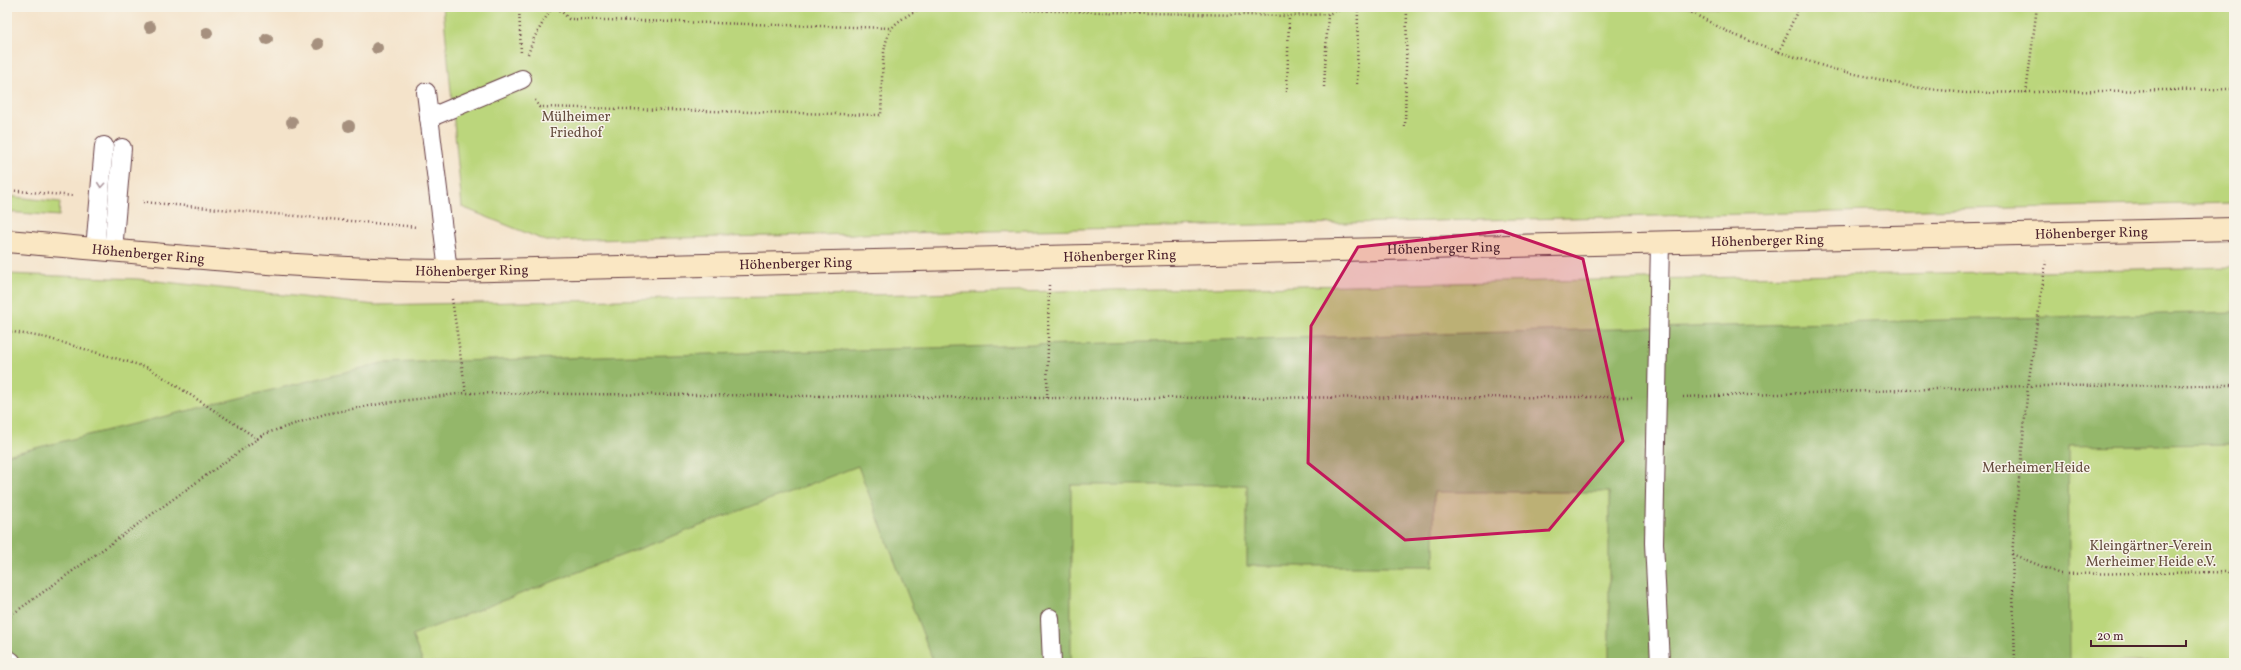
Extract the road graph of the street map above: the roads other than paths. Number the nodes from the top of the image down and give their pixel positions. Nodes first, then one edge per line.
1 (522, 76) road end
2 (426, 92) dead end
3 (429, 118) junction
4 (104, 146) dead end
5 (122, 148) dead end
6 (109, 199) junction
7 (2234, 229) edge
8 (7, 241) edge
9 (1660, 242) junction
10 (104, 249) junction
11 (448, 271) junction
12 (1050, 618) dead end
13 (7, 661) edge
14 (10, 663) edge
15 (1052, 663) edge
16 (1660, 663) edge

1 - 3 lane
2 - 3 lane
3 - 11 lane
4 -> 6 lane
5 - 6 lane
6 - 10 lane
7 - 9 street, Höhenberger Ring
8 - 10 street, Höhenberger Ring
9 - 11 street, Höhenberger Ring
9 - 16 lane
10 - 11 street, Höhenberger Ring
12 - 15 lane
13 - 14 street

